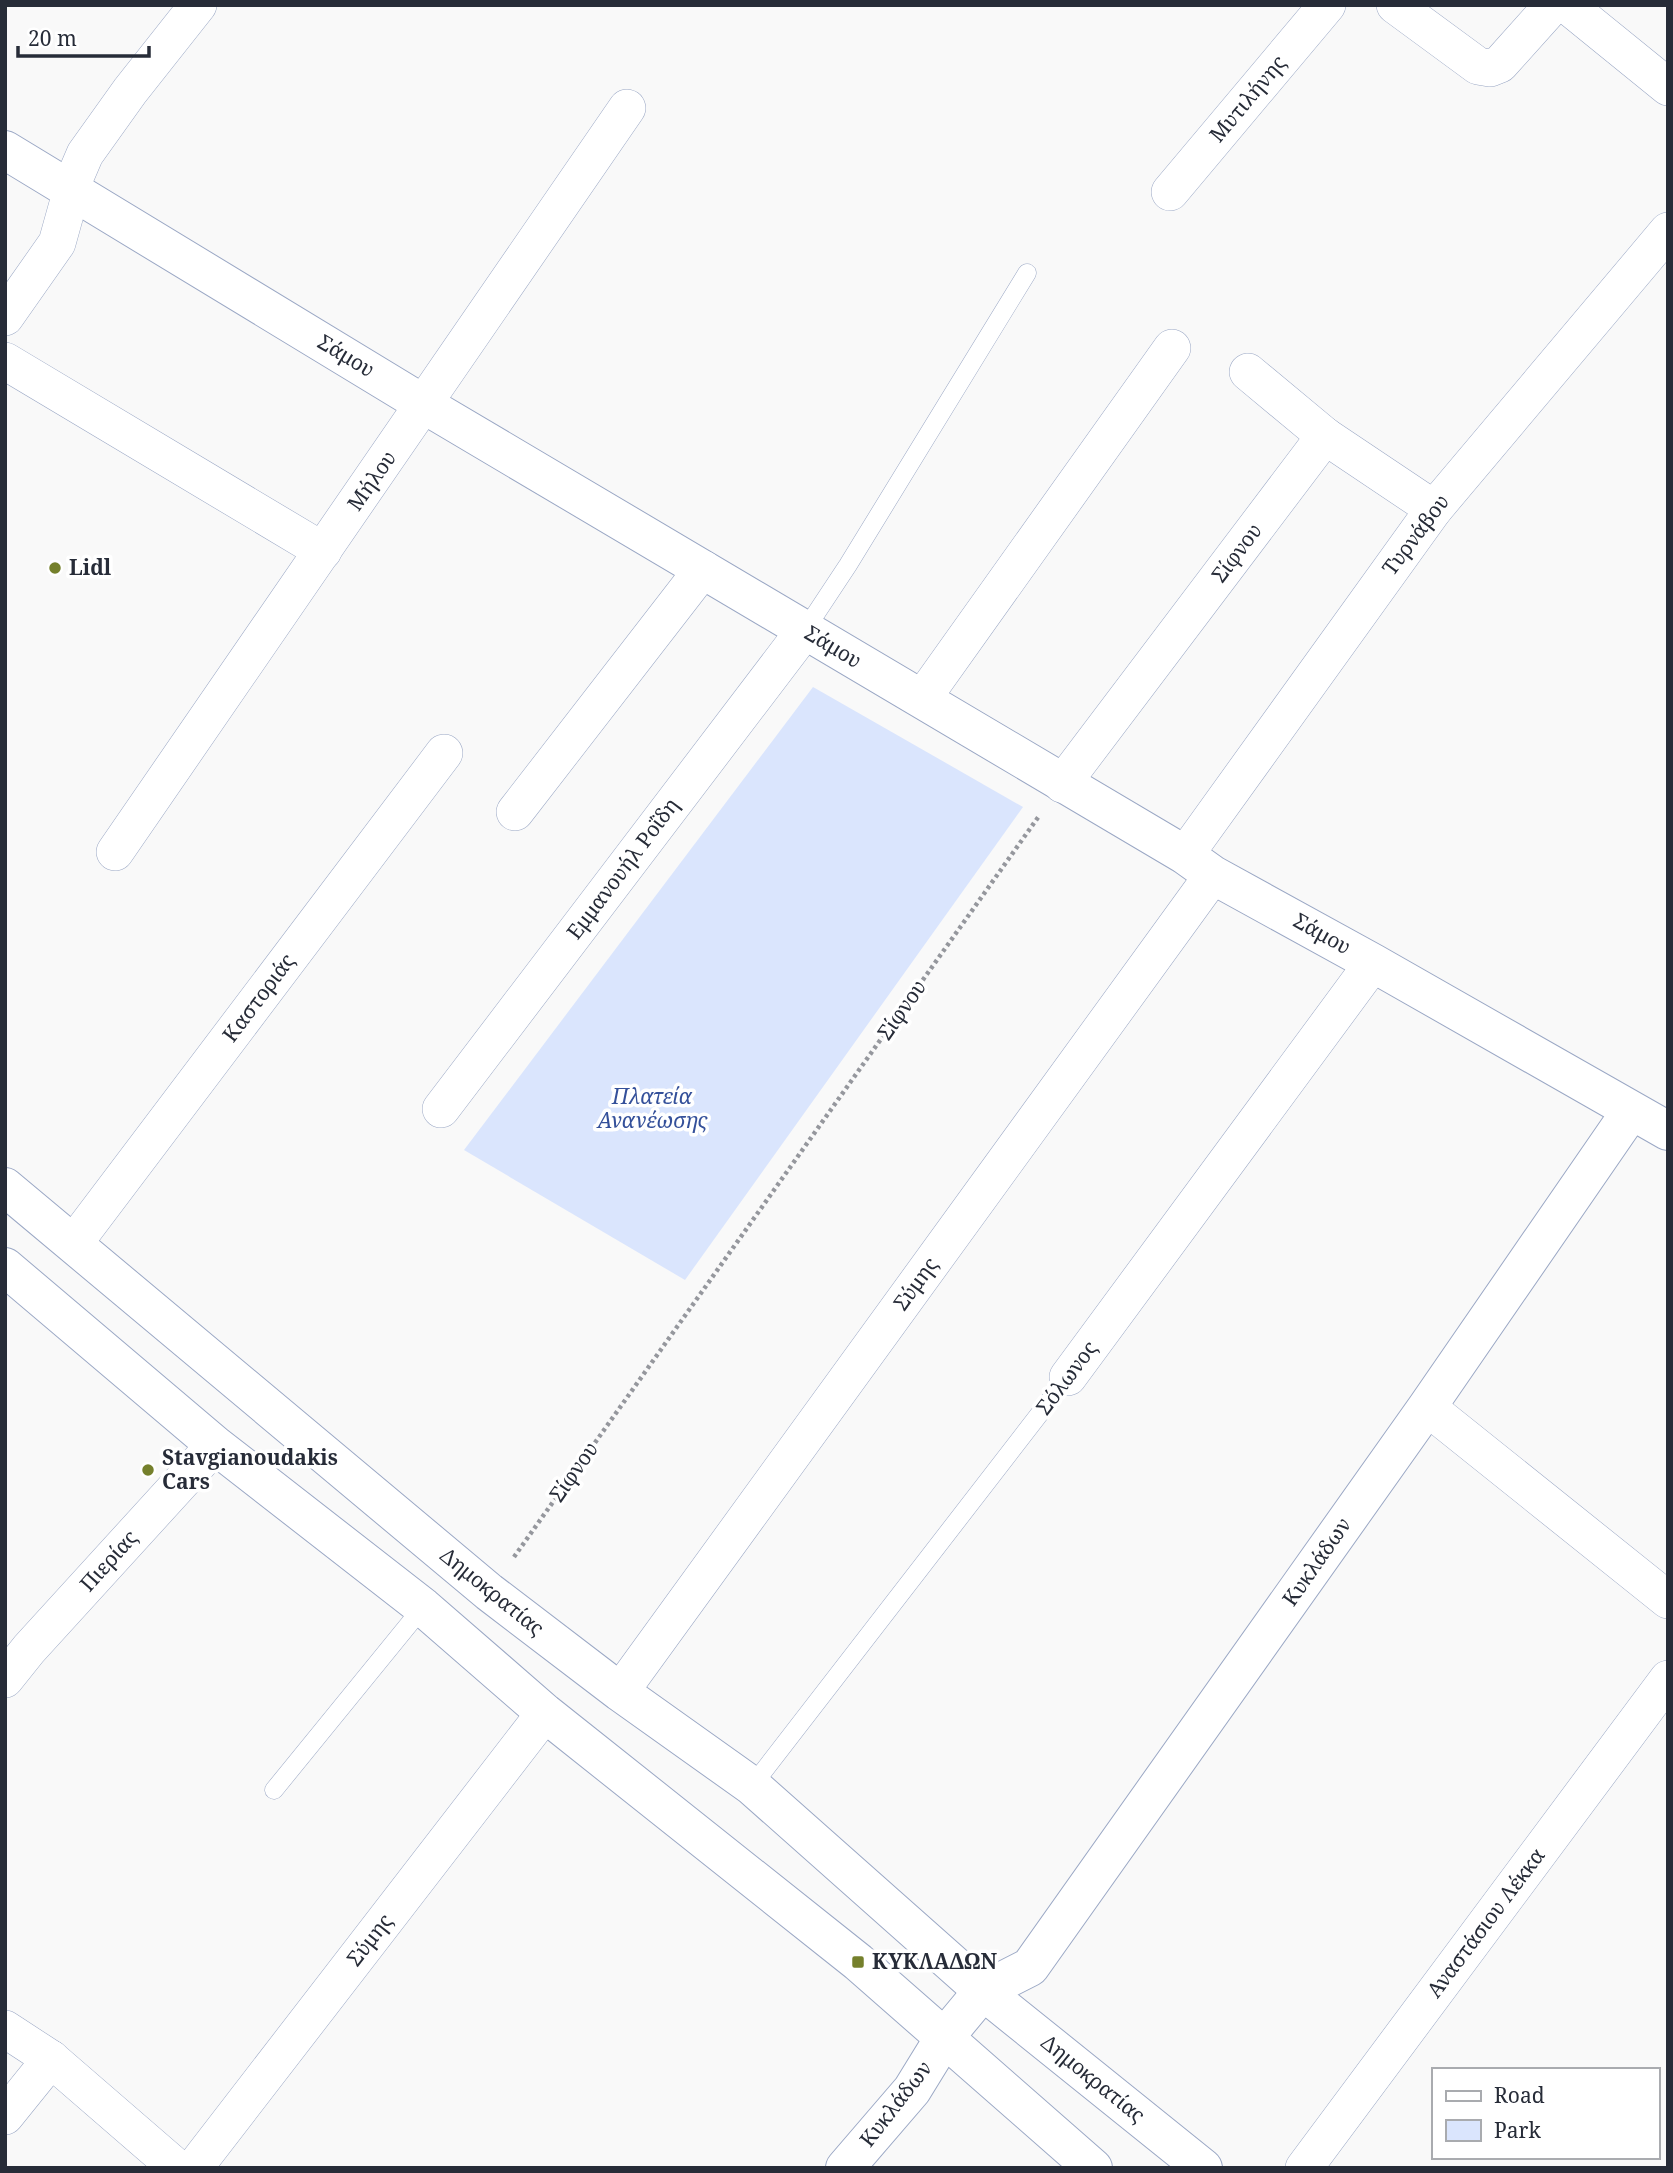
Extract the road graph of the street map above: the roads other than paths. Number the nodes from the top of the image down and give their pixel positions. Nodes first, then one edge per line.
1 (198, 5) edge
2 (1327, 5) edge
3 (1395, 5) edge
4 (1553, 5) edge
5 (1567, 5) edge
6 (1668, 87) edge
7 (627, 108) dead end
8 (5, 150) edge
9 (71, 189) junction
10 (1170, 192) dead end
11 (1668, 231) edge
12 (1027, 273) dead end
13 (5, 317) edge
14 (1172, 348) dead end
15 (5, 361) edge
16 (1248, 372) dead end
17 (425, 405) junction
18 (1325, 436) junction
19 (1434, 509) junction
20 (323, 551) junction
21 (703, 569) junction
22 (805, 630) junction
23 (922, 699) junction
24 (444, 753) dead end
25 (1062, 784) junction
26 (515, 813) dead end
27 (115, 852) dead end
28 (1199, 865) junction
29 (1373, 962) junction
30 (441, 1109) dead end
31 (1631, 1111) junction
32 (1668, 1131) edge
33 (5, 1187) edge
34 (74, 1243) junction
35 (5, 1267) edge
36 (1068, 1377) joint
37 (1427, 1407) junction
38 (215, 1445) junction
39 (1668, 1600) edge
40 (422, 1607) junction
41 (5, 1679) edge
42 (1668, 1679) edge
43 (620, 1692) junction
44 (545, 1713) junction
45 (752, 1787) junction
46 (274, 1790) dead end
47 (983, 1991) junction
48 (5, 2029) edge
49 (944, 2038) junction
50 (51, 2059) junction
51 (5, 2116) edge
52 (177, 2168) edge
53 (194, 2168) edge
54 (845, 2168) edge
55 (1093, 2168) edge
56 (1203, 2168) edge
57 (1304, 2168) edge

1 - 9 street
2 - 10 street, Μυτιλήνης
3 - 4 street
5 - 6 street
7 - 17 street, Μήλου
8 - 9 street, Σάμου
9 - 13 street
9 - 17 street, Σάμου
11 - 19 street, Τυρνάβου
12 - 22 lane
14 - 23 street
15 - 20 street
16 - 18 street
17 - 20 street, Μήλου
17 - 21 street, Σάμου
18 - 19 street
18 - 25 street, Σίφνου
19 - 28 street, Τυρνάβου
20 - 27 street, Μήλου
21 - 22 street, Σάμου
21 - 26 street
22 - 23 street, Σάμου
22 - 30 street, Εμμανουήλ Ροΐδη
23 - 25 street, Σάμου
24 - 34 street, Καστοριάς
25 - 28 street, Σάμου
28 - 29 street, Σάμου
28 - 43 street, Σύμης
29 - 31 street, Σάμου
29 - 36 street, Σόλωνος
31 - 32 street, Σάμου
31 - 37 street, Κυκλάδων
33 - 34 street, Δημοκρατίας
34 - 43 street, Δημοκρατίας
35 - 38 street
36 - 45 lane, Σόλωνος
37 - 39 street
37 - 47 street, Κυκλάδων
38 - 40 street
38 - 41 street, Πιερίας
40 - 44 street
40 - 46 lane
42 - 57 street, Αναστάσιου Λέκκα
43 - 45 street, Δημοκρατίας
44 - 49 street
44 - 53 street, Σύμης
45 - 47 street, Δημοκρατίας
47 - 49 street
47 - 56 street, Δημοκρατίας
48 - 50 street
49 - 54 street, Κυκλάδων
49 - 55 street
50 - 51 street
50 - 52 street

